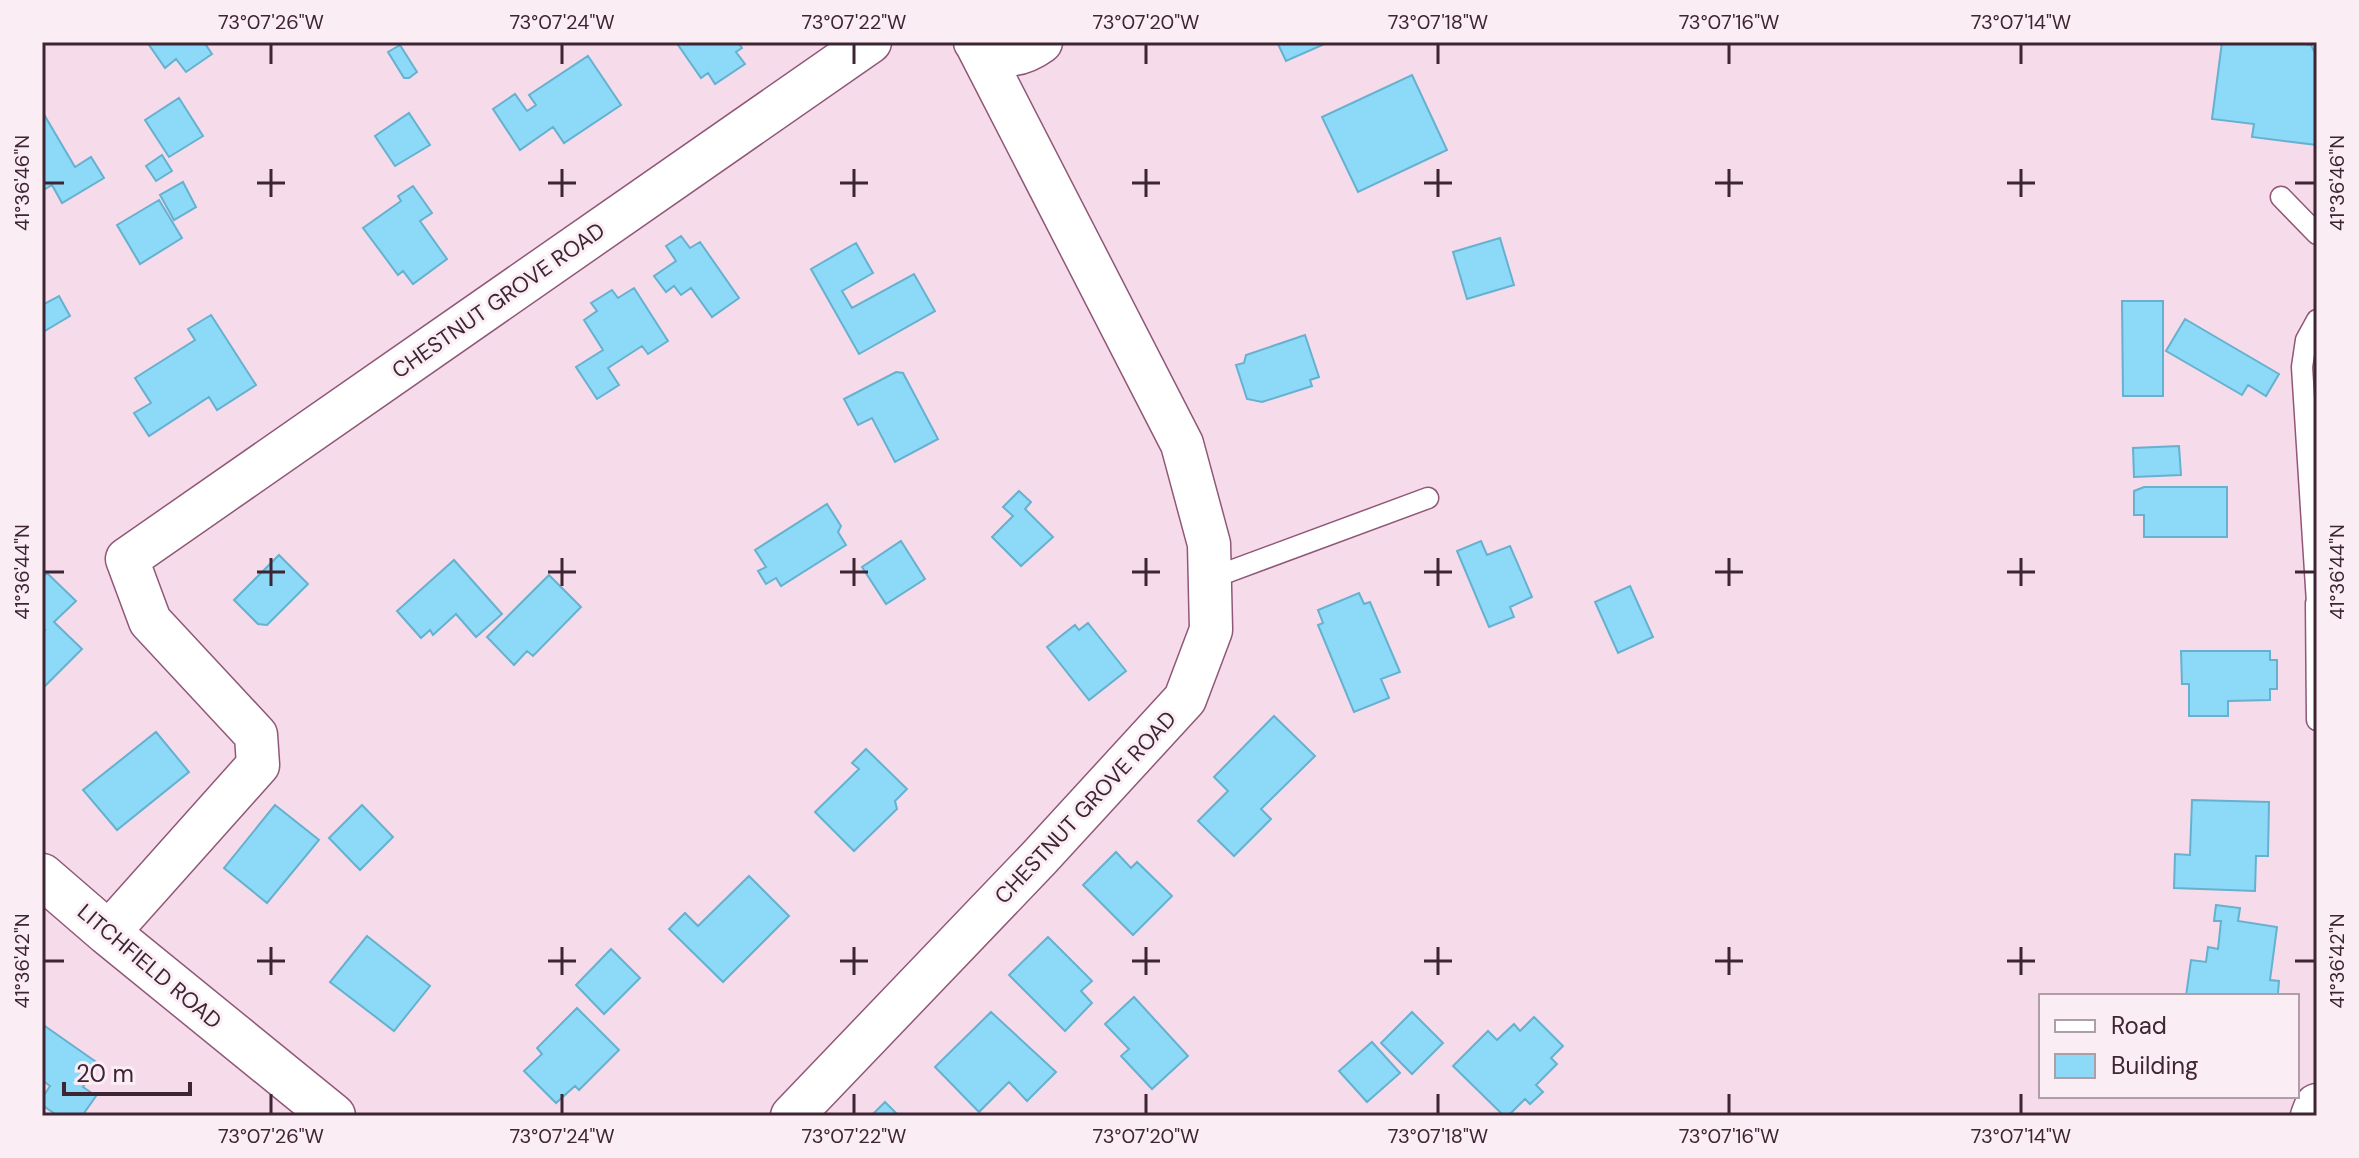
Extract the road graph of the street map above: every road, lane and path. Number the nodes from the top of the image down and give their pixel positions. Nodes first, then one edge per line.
1 (870, 42) edge
2 (1041, 42) edge
3 (976, 43) edge
4 (2281, 197) dead end
5 (2317, 234) edge
6 (2317, 320) edge
7 (1428, 498) dead end
8 (1209, 579) junction
9 (2316, 603) edge
10 (2317, 720) edge
11 (42, 876) edge
12 (108, 933) junction
13 (2317, 1106) edge
14 (333, 1116) edge
15 (792, 1116) edge
16 (2313, 1116) edge

1 - 12 street, CHESTNUT GROVE ROAD
2 - 3 street, CHESTNUT GROVE ROAD
3 - 8 street, CHESTNUT GROVE ROAD
4 - 5 lane
6 - 9 lane
7 - 8 lane
8 - 15 street, CHESTNUT GROVE ROAD
9 - 10 lane
11 - 12 main road, LITCHFIELD ROAD
12 - 14 main road, LITCHFIELD ROAD
13 - 16 main road

